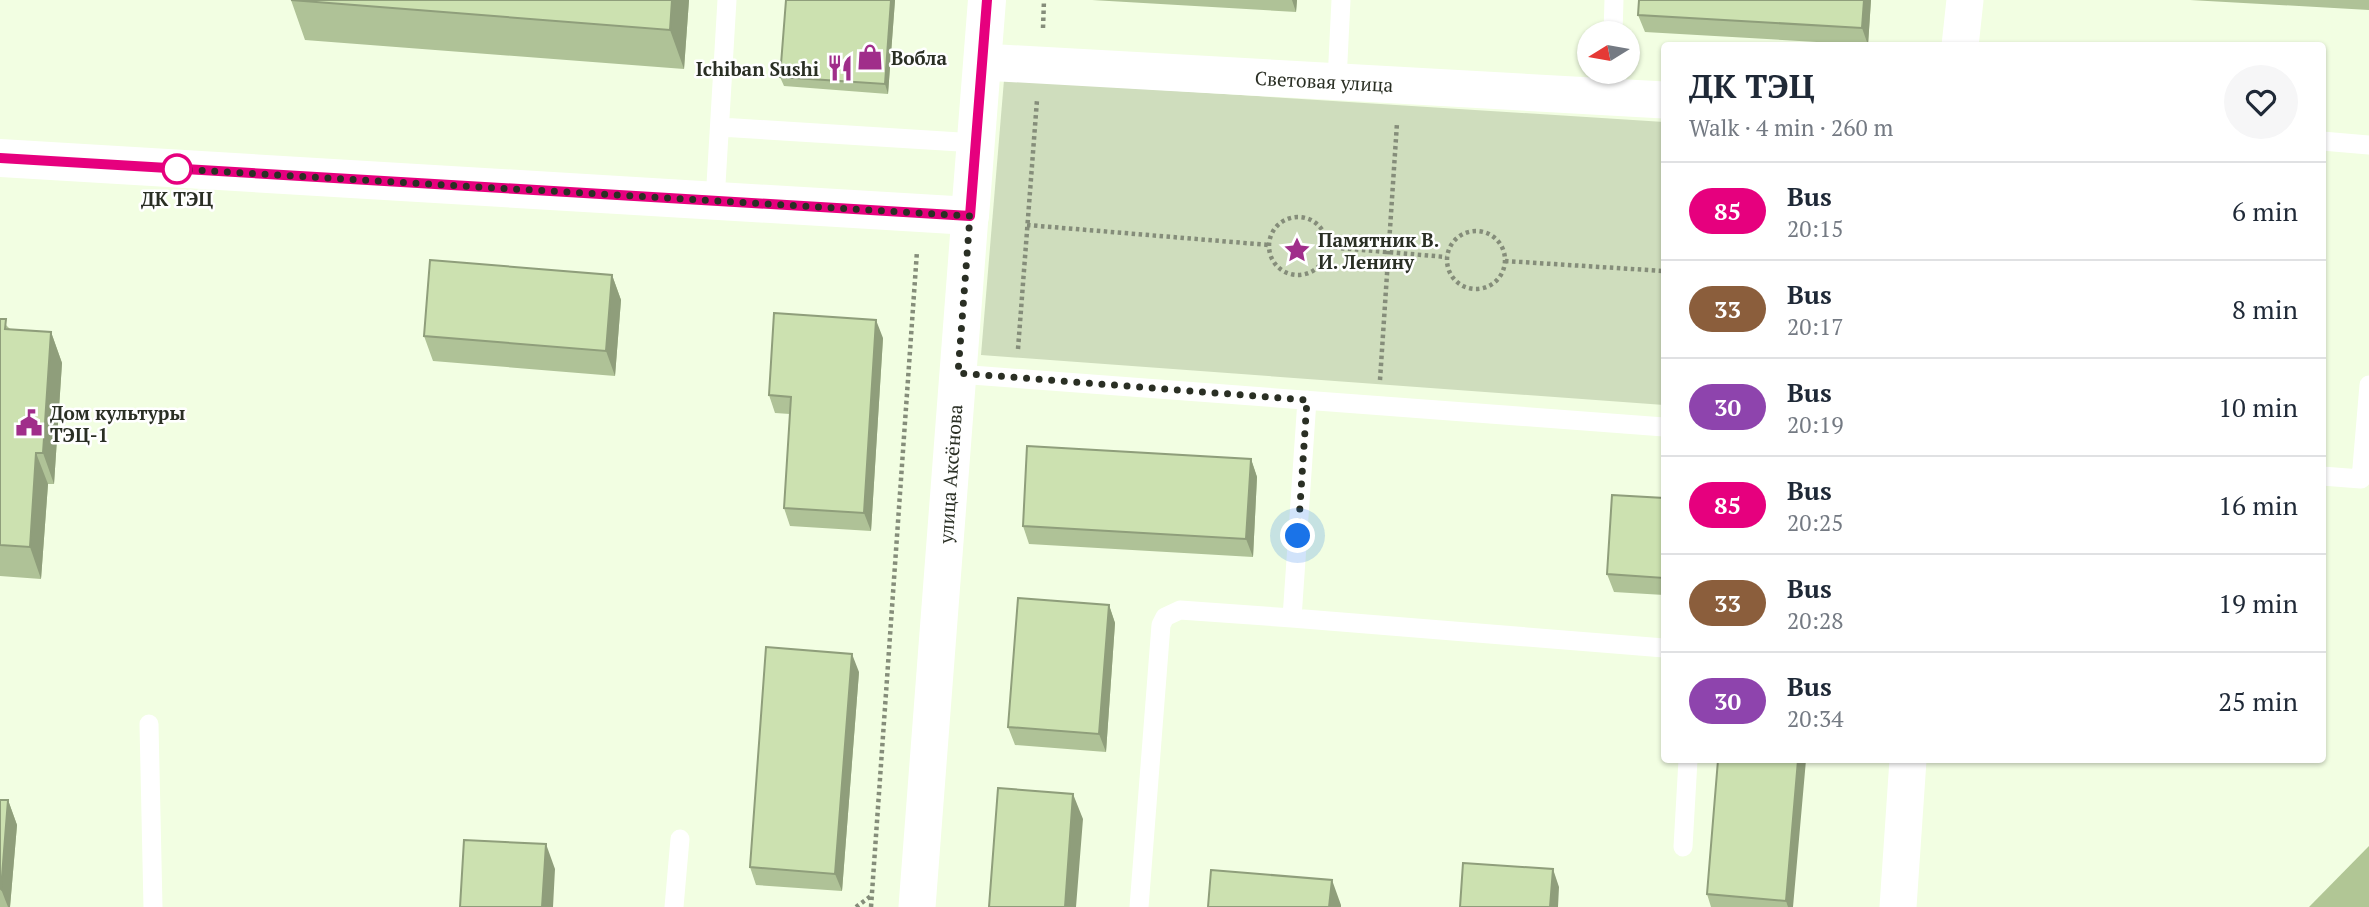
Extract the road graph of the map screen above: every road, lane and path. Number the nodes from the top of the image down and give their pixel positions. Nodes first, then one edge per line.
1 (727, 0) edge
2 (987, 0) edge
3 (1044, 0) edge
4 (1341, 0) edge
5 (1614, 0) edge
6 (1965, 0) edge
7 (1613, 21) edge
8 (1960, 42) edge
9 (983, 62) junction
10 (1040, 65) junction
11 (1336, 81) junction
12 (1610, 84) edge
13 (1400, 85) junction
14 (1661, 99) edge
15 (720, 128) junction
16 (2326, 141) edge
17 (976, 143) junction
18 (2369, 145) edge
19 (0, 158) edge
20 (715, 201) junction
21 (919, 213) junction
22 (970, 216) junction
23 (1027, 225) junction
24 (1269, 245) junction
25 (1327, 247) junction
26 (1388, 253) junction
27 (1446, 257) junction
28 (1505, 261) junction
29 (1661, 271) edge
30 (958, 373) junction
31 (1016, 378) junction
32 (2369, 386) edge
33 (1307, 400) junction
34 (1378, 405) junction
35 (1661, 427) edge
36 (2326, 476) edge
37 (1292, 618) junction
38 (1661, 648) edge
39 (149, 724) dead end
40 (1688, 763) edge
41 (1908, 763) edge
42 (680, 839) dead end
43 (1683, 847) dead end
44 (872, 895) junction
45 (153, 907) edge
46 (674, 907) edge
47 (856, 907) edge
48 (871, 907) edge
49 (917, 907) edge
50 (1139, 907) edge
51 (1898, 907) edge

1 - 15 lane
2 - 9 street, улица Аксёнова
3 - 10 path
4 - 11 lane
5 - 7 lane
6 - 8 street
9 - 10 street, Световая улица
9 - 17 street, улица Аксёнова
10 - 11 street, Световая улица
10 - 23 path
11 - 13 street, Световая улица
12 - 13 street, Световая улица
12 - 14 street, Световая улица
13 - 26 path
15 - 17 lane
15 - 20 lane
16 - 18 lane
17 - 22 street, улица Аксёнова
19 - 20 street
20 - 21 street
21 - 22 street
21 - 44 path
22 - 30 street, улица Аксёнова
23 - 24 path
23 - 31 path
24 - 25 path
24 - 25 path
25 - 26 path
26 - 27 path
26 - 34 path
27 - 28 path
27 - 28 path
28 - 29 path
30 - 31 lane
30 - 49 street, улица Аксёнова
31 - 33 lane
32 - 36 lane
33 - 34 lane
33 - 37 lane
34 - 35 lane
37 - 38 lane
37 - 50 lane
39 - 45 lane
40 - 43 lane
41 - 51 street
42 - 46 lane
44 - 47 path
44 - 48 path

